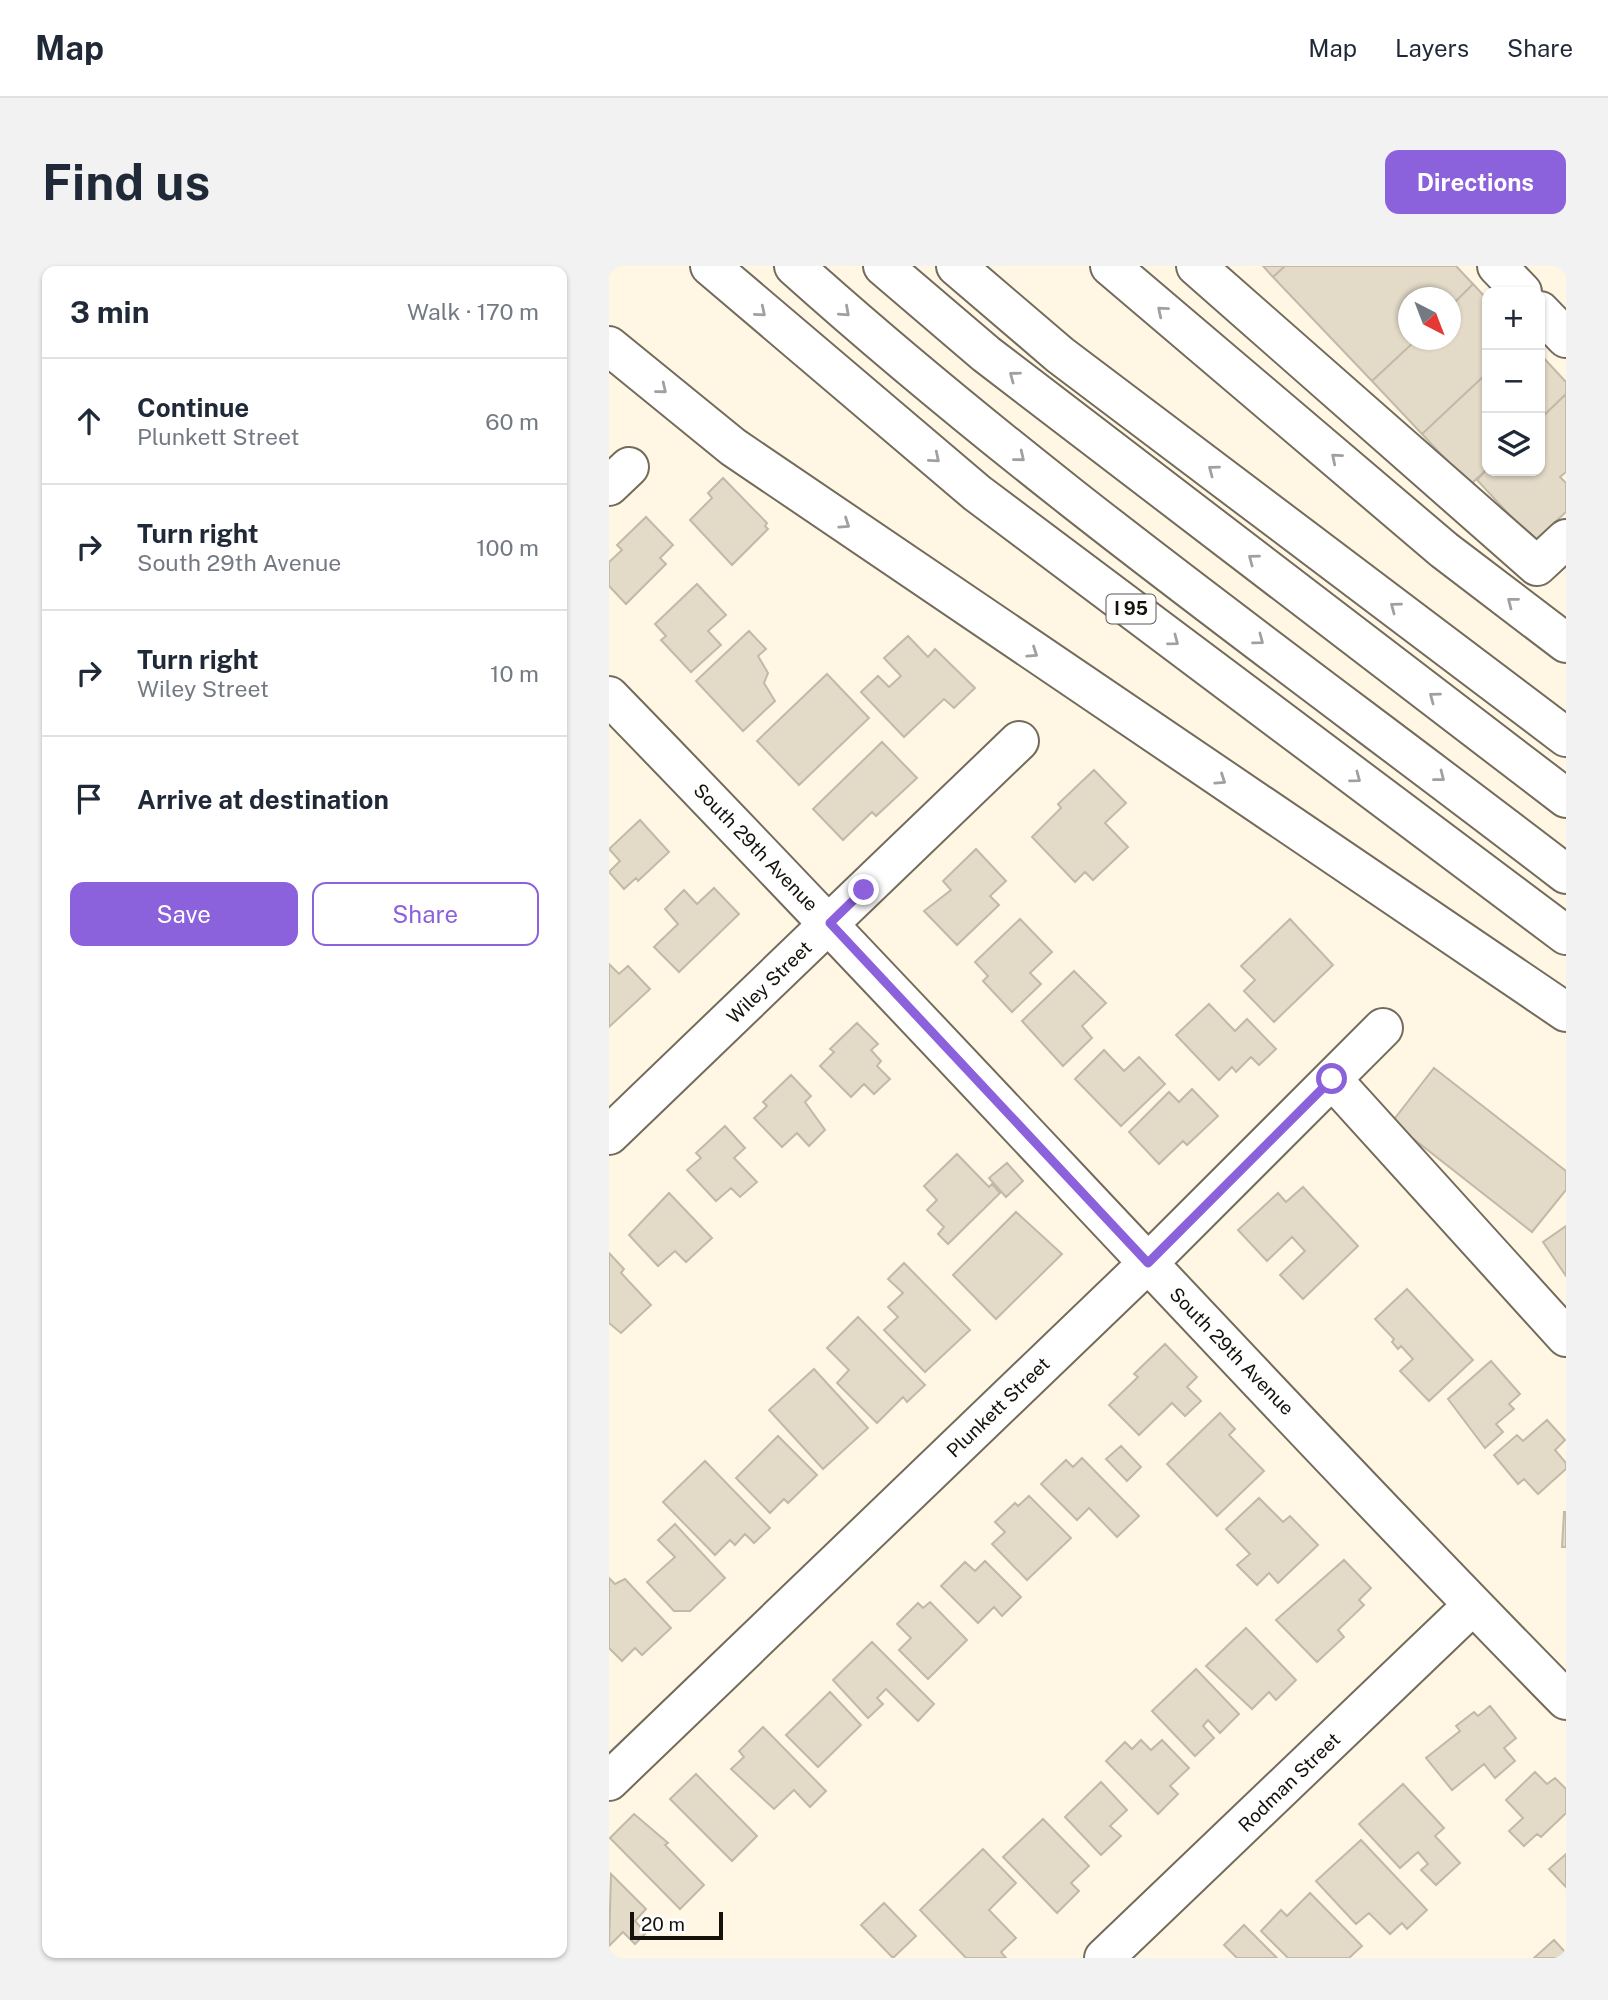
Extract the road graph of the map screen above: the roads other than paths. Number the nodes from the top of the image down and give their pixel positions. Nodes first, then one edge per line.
1 (711, 266) edge
2 (794, 266) edge
3 (883, 266) edge
4 (956, 266) edge
5 (1110, 266) edge
6 (1196, 266) edge
7 (1497, 266) edge
8 (1517, 287) edge
9 (1545, 316) edge
10 (1566, 338) edge
11 (609, 346) edge
12 (1566, 539) edge
13 (1566, 643) edge
14 (609, 696) edge
15 (1566, 737) edge
16 (1019, 741) dead end
17 (1566, 798) edge
18 (1566, 874) edge
19 (830, 923) junction
20 (1566, 935) edge
21 (1566, 1012) edge
22 (1383, 1028) dead end
23 (1332, 1079) junction
24 (609, 1135) edge
25 (1148, 1263) junction
26 (1566, 1337) edge
27 (1473, 1605) junction
28 (1566, 1700) edge
29 (609, 1781) edge
30 (1104, 1958) edge

1 -> 20 main road, I 95
2 -> 18 main road
17 -> 3 main road
15 -> 4 main road
13 -> 5 main road
6 - 12 main road
7 - 8 main road
9 - 10 main road
11 -> 21 main road
14 - 19 main road, South 29th Avenue
16 - 19 main road, Wiley Street
19 - 24 main road, Wiley Street
19 - 25 main road, South 29th Avenue
22 - 23 main road, Plunkett Street
23 - 25 main road, Plunkett Street
23 - 26 main road
25 - 27 main road, South 29th Avenue
25 - 29 main road, Plunkett Street
27 - 28 main road, South 29th Avenue
27 - 30 main road, Rodman Street

